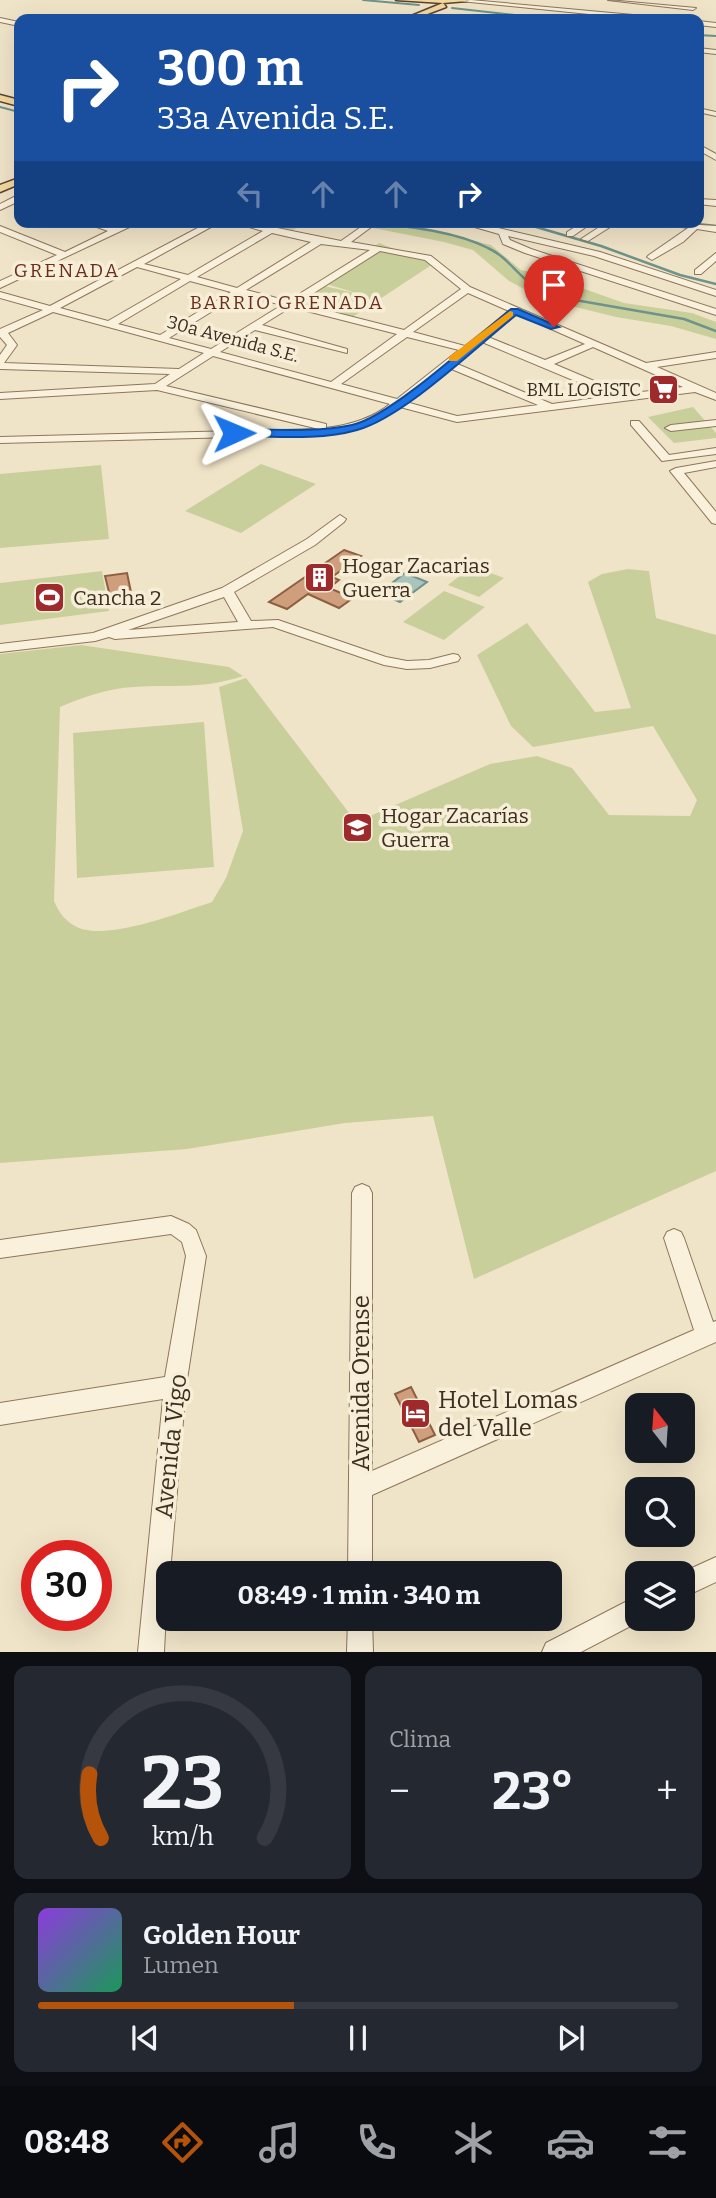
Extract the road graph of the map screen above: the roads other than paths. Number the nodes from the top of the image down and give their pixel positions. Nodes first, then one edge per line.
1 (402, 0) edge
2 (539, 0) edge
3 (611, 0) edge
4 (452, 1) edge
5 (465, 1) edge
6 (688, 4) edge
7 (525, 7) junction
8 (423, 14) edge
9 (428, 14) edge
10 (431, 14) edge
11 (580, 14) edge
12 (106, 228) edge
13 (123, 228) edge
14 (204, 228) edge
15 (262, 228) edge
16 (365, 228) edge
17 (487, 228) edge
18 (580, 228) edge
19 (604, 228) edge
20 (694, 228) edge
21 (0, 229) edge
22 (271, 230) junction
23 (116, 231) junction
24 (504, 232) junction
25 (570, 234) dead end
26 (19, 236) junction
27 (585, 239) dead end
28 (319, 242) junction
29 (0, 243) edge
30 (344, 243) junction
31 (379, 248) junction
32 (65, 255) junction
33 (716, 256) edge
34 (652, 257) dead end
35 (134, 264) junction
36 (698, 272) dead end
37 (190, 278) junction
38 (0, 285) edge
39 (467, 289) junction
40 (239, 290) junction
41 (714, 293) edge
42 (0, 295) edge
43 (290, 303) junction
44 (689, 304) junction
45 (51, 308) junction
46 (515, 311) junction
47 (716, 312) edge
48 (109, 325) junction
49 (253, 326) junction
50 (1, 333) edge
51 (409, 333) junction
52 (480, 337) junction
53 (162, 338) junction
54 (593, 344) junction
55 (466, 349) junction
56 (343, 351) dead end
57 (213, 352) junction
58 (716, 355) edge
59 (448, 363) junction
60 (0, 364) edge
61 (545, 364) junction
62 (646, 366) junction
63 (180, 372) junction
64 (716, 383) edge
65 (335, 384) junction
66 (158, 387) junction
67 (695, 387) junction
68 (0, 396) edge
69 (624, 397) junction
70 (716, 397) edge
71 (400, 404) junction
72 (552, 407) junction
73 (635, 423) dead end
74 (716, 423) edge
75 (671, 428) dead end
76 (337, 430) junction
77 (0, 440) edge
78 (716, 451) edge
79 (716, 464) edge
80 (340, 519) dead end
81 (716, 520) edge
82 (227, 591) junction
83 (246, 624) junction
84 (95, 637) junction
85 (0, 648) edge
86 (453, 658) dead end
87 (362, 1193) dead end
88 (674, 1238) dead end
89 (0, 1249) edge
90 (712, 1333) edge
91 (175, 1386) junction
92 (0, 1414) edge
93 (361, 1488) junction
94 (360, 1561) edge
95 (716, 1569) edge
96 (695, 1580) edge
97 (625, 1615) edge
98 (360, 1631) edge
99 (151, 1652) edge
100 (360, 1652) edge
101 (555, 1652) edge

1 - 4 main road
1 - 8 main road
2 - 7 street
3 - 6 street
4 - 5 main road
4 - 9 main road
5 - 7 street
5 - 10 main road
7 - 11 street
12 - 23 street
13 - 23 street
14 - 35 street
15 - 22 street
16 - 30 street
17 - 24 street
18 - 25 street
19 - 27 street
20 - 34 street
21 - 26 street
22 - 28 street
22 - 37 street
23 - 32 street
24 - 41 street
24 - 44 street
26 - 29 street
26 - 32 street
28 - 30 street
28 - 40 street
30 - 31 street
31 - 39 street
31 - 43 street
32 - 38 street
33 - 36 street
35 - 37 street
35 - 45 street
37 - 40 street
37 - 48 street
39 - 46 street
39 - 51 street
40 - 43 street
40 - 53 street
41 - 44 street
42 - 45 street, 30a Avenida S.E.
43 - 49 street
43 - 51 street
44 - 47 street
45 - 48 street, 30a Avenida S.E.
45 - 50 street
46 - 52 street
46 - 54 street
48 - 53 street, 30a Avenida S.E.
49 - 56 street
49 - 57 street
50 - 60 street
51 - 55 street
51 - 65 street
52 - 55 street
52 - 61 street
53 - 57 street, 30a Avenida S.E.
54 - 61 street
54 - 62 street
55 - 59 street
57 - 63 street
57 - 65 street, 30a Avenida S.E.
58 - 62 street
59 - 71 street
59 - 72 street
60 - 63 street
61 - 69 street
62 - 67 street
63 - 66 street
64 - 67 street
65 - 71 street, 30a Avenida S.E.
66 - 68 street
66 - 76 street
67 - 69 street
67 - 70 street
69 - 72 street
71 - 72 street, 30a Avenida S.E.
71 - 76 street
73 - 78 street
74 - 75 street
76 - 77 street
79 - 81 street
80 - 82 street
82 - 83 street
82 - 84 street
83 - 84 street
83 - 86 street
84 - 85 street
87 - 93 street, Avenida Orense
88 - 90 street
89 - 91 street, Avenida Vigo
90 - 93 street
91 - 92 street
91 - 99 street, Avenida Vigo
93 - 94 street, Avenida Orense
95 - 96 street
97 - 101 street
98 - 100 street

